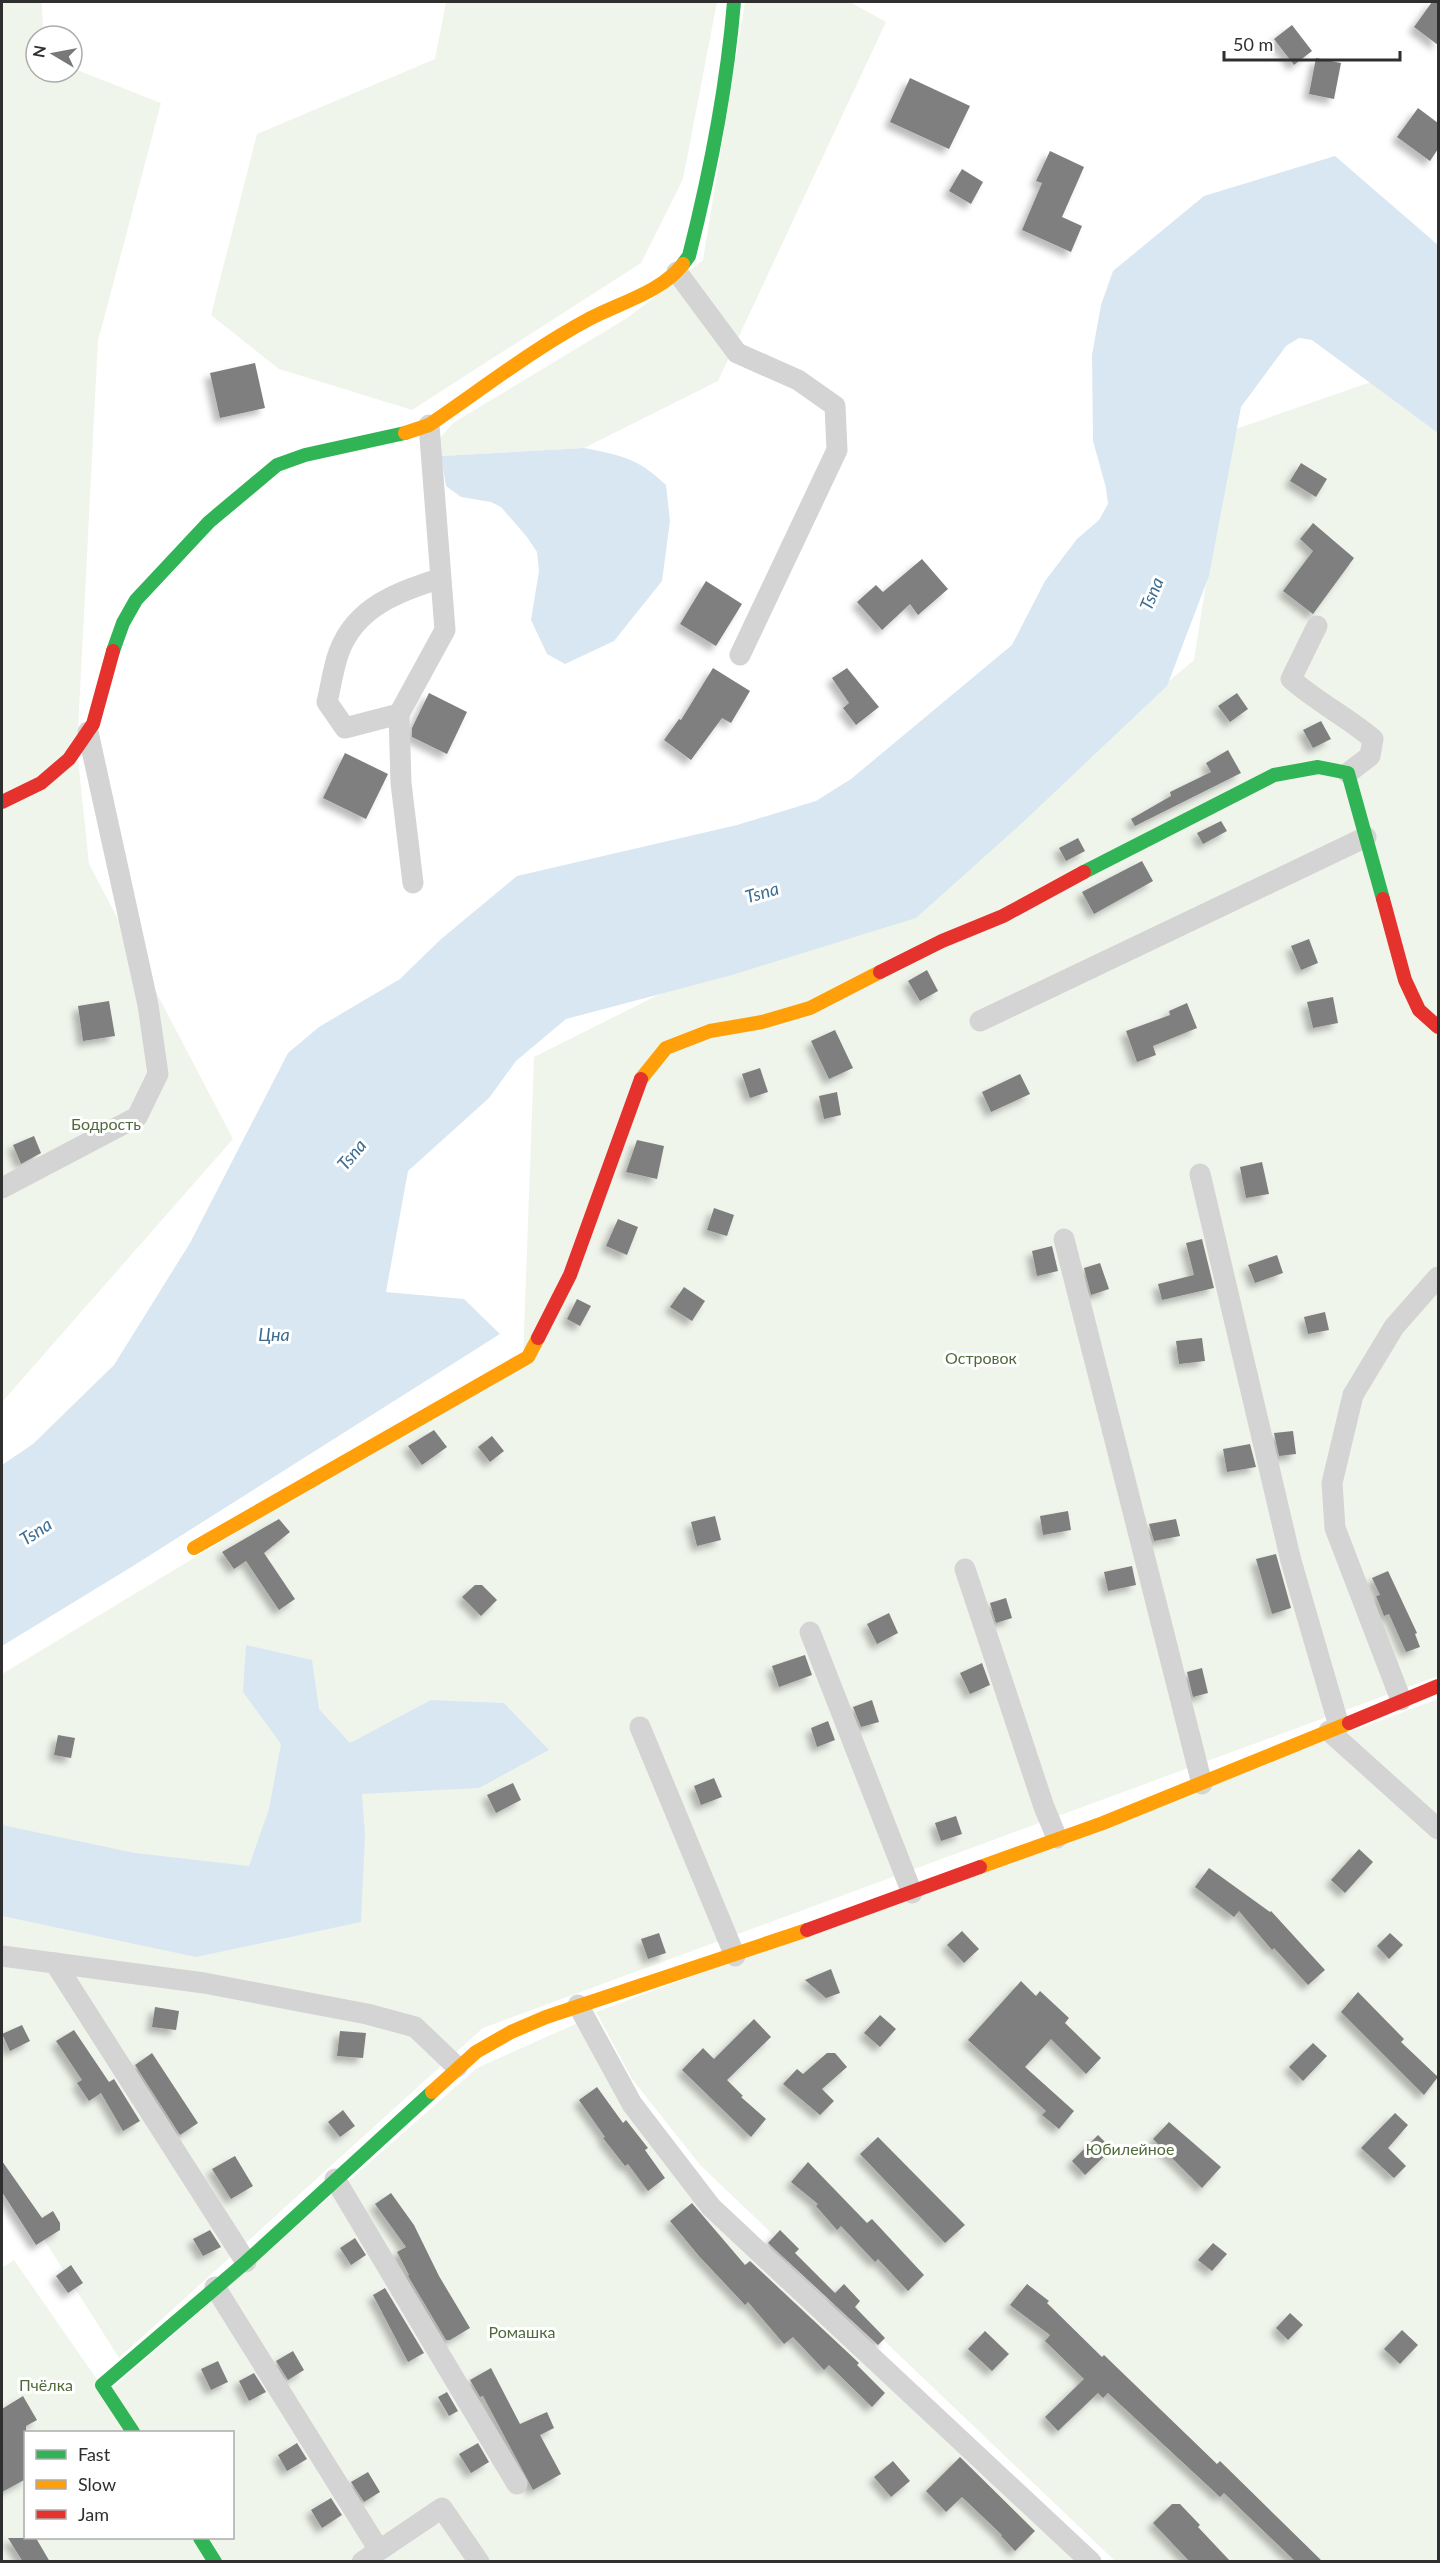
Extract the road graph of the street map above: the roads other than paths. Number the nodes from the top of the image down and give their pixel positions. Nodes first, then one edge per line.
1 (734, 2) edge
2 (677, 272) junction
3 (429, 425) junction
4 (441, 578) junction
5 (1317, 627) dead end
6 (740, 655) dead end
7 (399, 714) junction
8 (88, 732) junction
9 (1348, 773) junction
10 (2, 802) edge
11 (1366, 837) junction
12 (413, 883) dead end
13 (980, 1021) dead end
14 (1438, 1027) edge
15 (1200, 1174) dead end
16 (2, 1188) edge
17 (1064, 1239) dead end
18 (1438, 1277) edge
19 (194, 1548) dead end
20 (965, 1569) dead end
21 (810, 1632) dead end
22 (1438, 1686) edge
23 (1401, 1700) junction
24 (640, 1727) dead end
25 (1334, 1728) junction
26 (1202, 1784) junction
27 (1438, 1829) edge
28 (1057, 1838) junction
29 (912, 1893) junction
30 (2, 1956) edge
31 (735, 1956) junction
32 (55, 1963) junction
33 (578, 2005) junction
34 (457, 2067) junction
35 (336, 2179) junction
36 (246, 2262) junction
37 (215, 2287) junction
38 (132, 2431) edge
39 (517, 2484) dead end
40 (201, 2539) edge
41 (371, 2556) edge
42 (215, 2562) edge
43 (479, 2562) edge
44 (1091, 2562) edge

1 - 2 street
2 - 3 street
2 - 6 street
3 - 4 street
3 - 8 street
4 - 7 street
4 - 7 street
5 - 9 street
7 - 12 street
8 - 10 street
8 - 16 street
9 - 11 street
9 - 19 street
11 - 13 street
11 - 14 street
15 - 25 street
17 - 26 street
18 - 23 street
20 - 28 street
21 - 29 street
22 - 23 street
23 - 25 street
24 - 31 street
25 - 26 street
25 - 27 street
26 - 28 street
28 - 29 street
29 - 31 street
30 - 32 street
31 - 33 street
32 - 34 street
32 - 36 street
33 - 34 street
33 - 44 street
34 - 35 street
35 - 36 street
35 - 39 street
36 - 37 street
37 - 38 street
37 - 41 street
40 - 42 street
41 - 43 street

